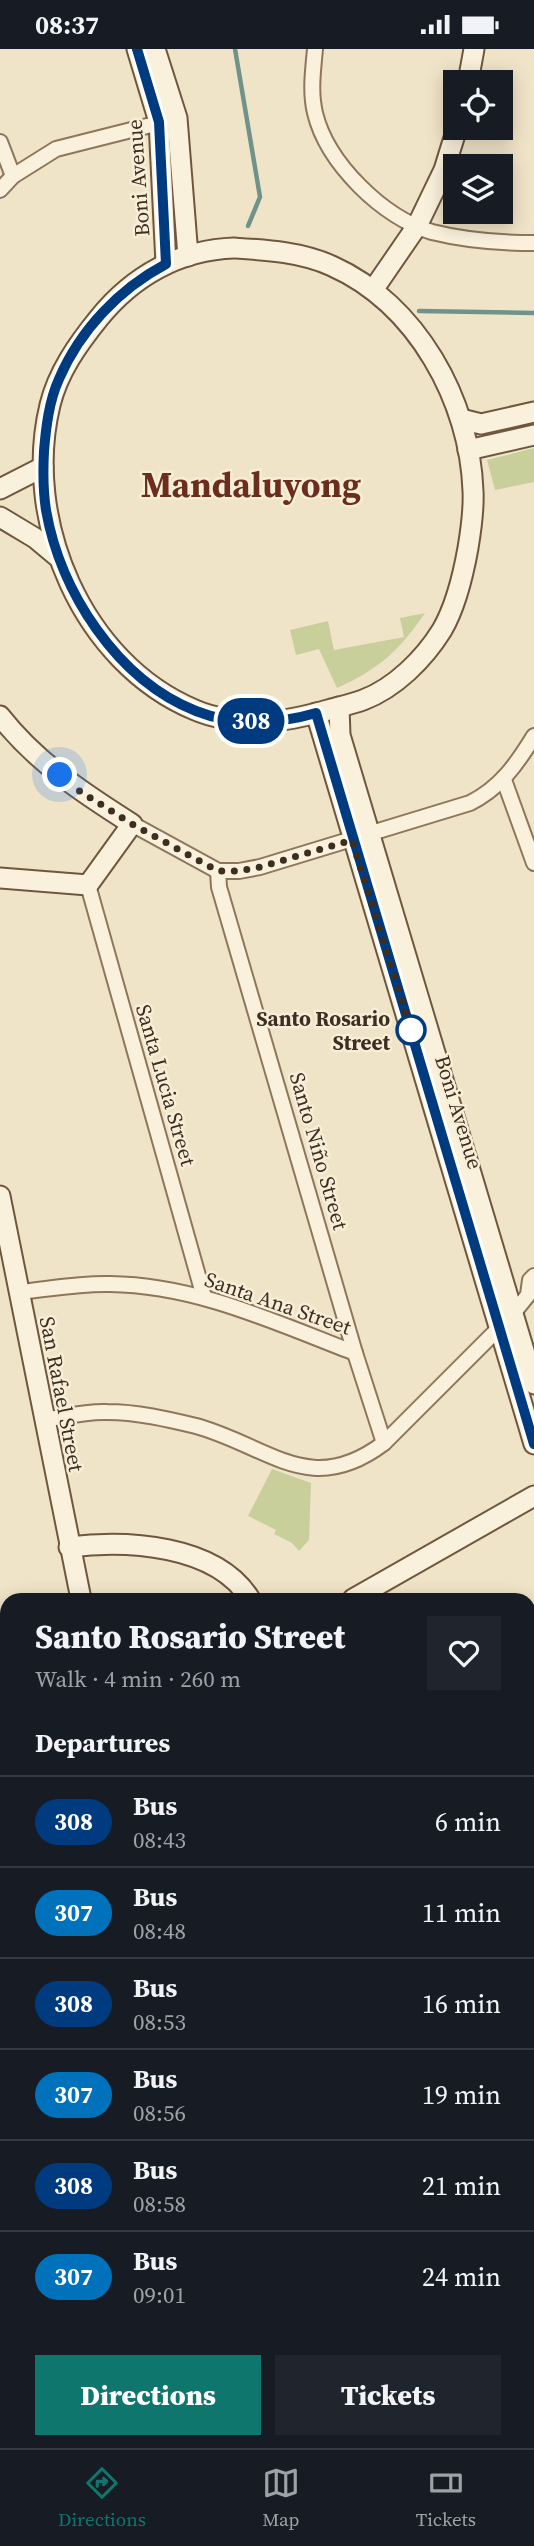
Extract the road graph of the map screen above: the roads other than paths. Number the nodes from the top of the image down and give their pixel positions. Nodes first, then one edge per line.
1 (137, 49) edge
2 (155, 49) edge
3 (315, 49) edge
4 (474, 49) edge
5 (470, 70) edge
6 (168, 120) junction
7 (453, 140) edge
8 (0, 142) edge
9 (13, 176) junction
10 (0, 190) edge
11 (417, 226) junction
12 (534, 243) edge
13 (188, 256) junction
14 (166, 264) junction
15 (373, 290) junction
16 (534, 412) edge
17 (461, 419) junction
18 (534, 435) edge
19 (468, 450) junction
20 (43, 467) junction
21 (0, 489) edge
22 (0, 517) edge
23 (59, 558) junction
24 (339, 707) junction
25 (316, 713) junction
26 (0, 716) edge
27 (534, 736) edge
28 (504, 781) junction
29 (132, 824) junction
30 (361, 837) junction
31 (534, 863) edge
32 (218, 871) junction
33 (0, 878) edge
34 (88, 885) junction
35 (0, 1196) edge
36 (534, 1276) edge
37 (19, 1292) junction
38 (531, 1294) edge
39 (204, 1297) junction
40 (506, 1321) junction
41 (355, 1353) junction
42 (534, 1384) edge
43 (43, 1420) junction
44 (384, 1443) junction
45 (534, 1444) edge
46 (534, 1496) edge
47 (69, 1547) junction
48 (80, 1593) edge
49 (245, 1593) edge
50 (364, 1593) edge

1 - 6 main road, Boni Avenue
2 - 6 main road, Boni Avenue
3 - 11 street
4 - 5 main road
6 - 9 street
6 - 13 main road, Boni Avenue
6 - 14 main road, Boni Avenue
7 - 11 main road
8 - 9 street
9 - 10 street
11 - 12 street
11 - 15 main road
13 - 14 main road
13 - 15 main road
14 - 20 main road
15 - 17 main road
16 - 17 main road
17 - 19 main road
18 - 19 main road
19 - 24 main road
20 - 21 main road
20 - 23 main road
22 - 23 main road
23 - 25 main road
24 - 25 main road
24 - 30 main road, Boni Avenue
25 - 30 main road, Boni Avenue
26 - 29 main road
27 - 28 street
28 - 30 street
28 - 31 street
29 - 32 street
29 - 34 main road
30 - 32 street
30 - 40 main road, Boni Avenue
32 - 41 street, Santo Niño Street
33 - 34 main road
34 - 39 street, Santa Lucia Street
35 - 37 main road, San Rafael Street
36 - 38 street
37 - 39 street, Santa Ana Street
37 - 43 main road, San Rafael Street
38 - 40 street
39 - 41 street, Santa Ana Street
40 - 42 main road, Boni Avenue
40 - 44 street
40 - 45 main road, Boni Avenue
41 - 44 street, Santo Niño Street
43 - 44 street
43 - 47 main road, San Rafael Street
46 - 50 main road
47 - 48 main road, San Rafael Street
47 - 49 main road

